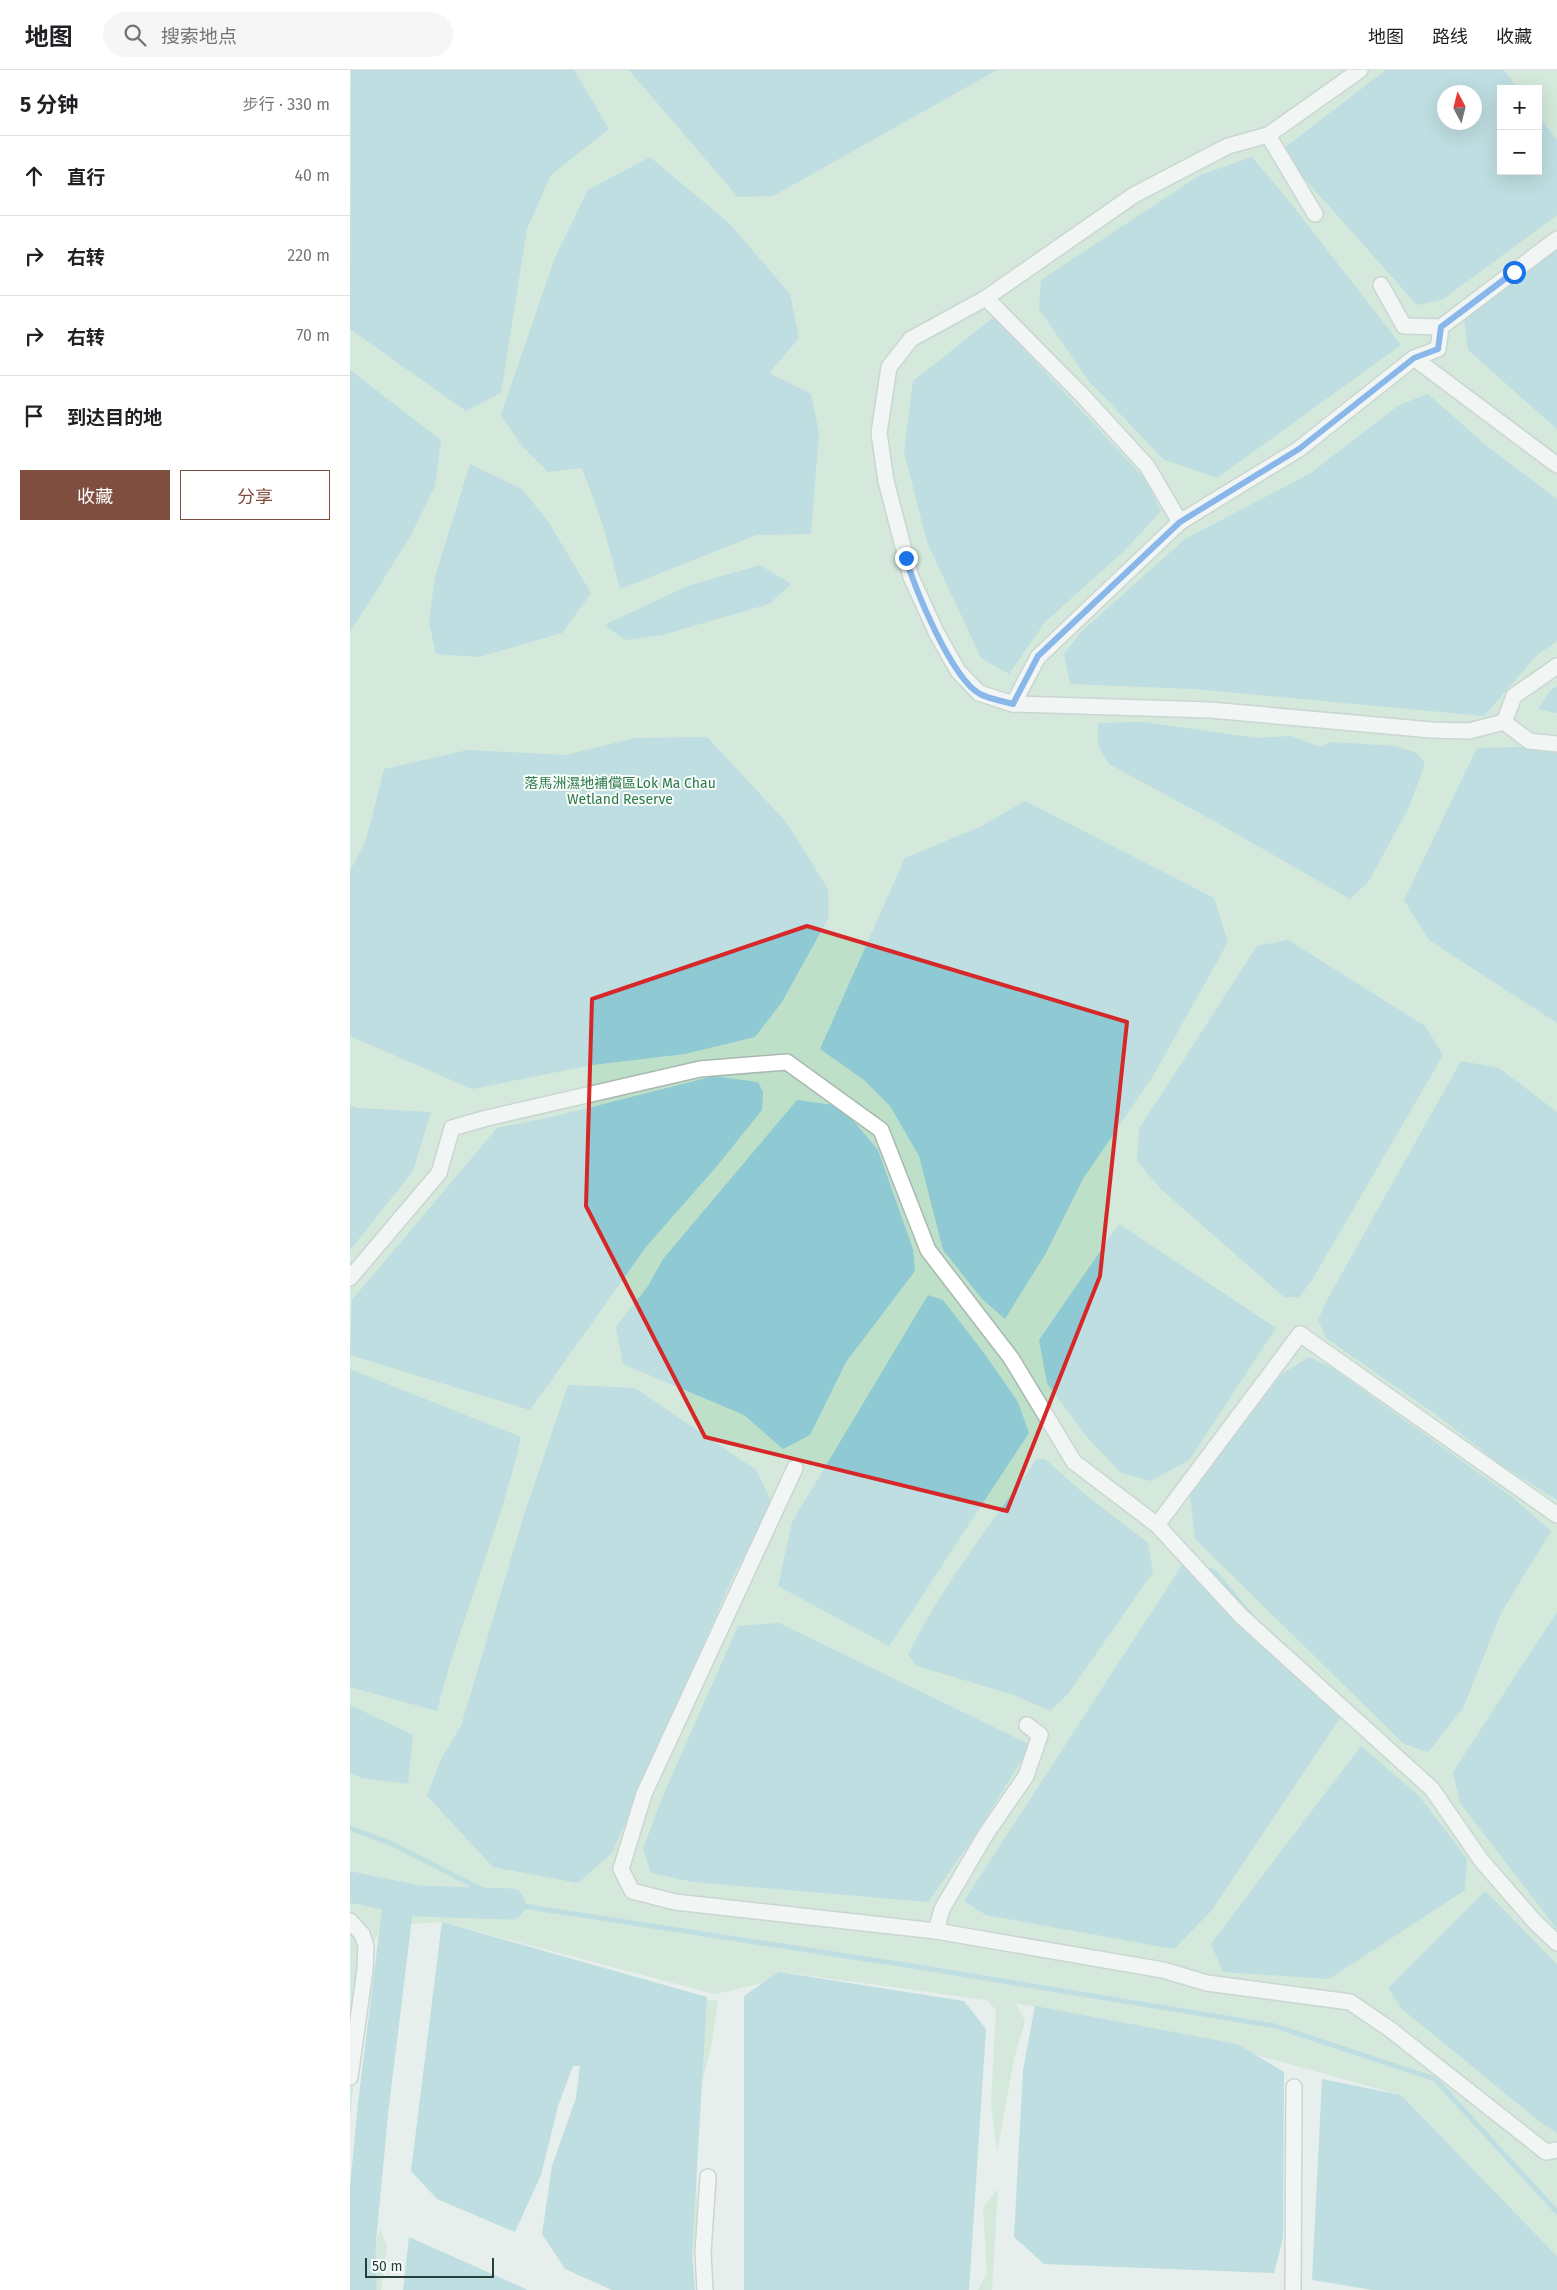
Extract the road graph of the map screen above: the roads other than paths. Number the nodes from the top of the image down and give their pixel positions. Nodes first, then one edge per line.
1 (1360, 70) edge
2 (1268, 135) junction
3 (1315, 214) dead end
4 (1557, 239) edge
5 (1381, 285) dead end
6 (986, 298) junction
7 (1441, 327) junction
8 (1414, 358) junction
9 (1557, 465) edge
10 (1180, 522) junction
11 (1557, 666) edge
12 (1013, 704) junction
13 (1504, 722) junction
14 (1557, 744) edge
15 (350, 1278) edge
16 (794, 1468) dead end
17 (1557, 1515) edge
18 (1157, 1524) junction
19 (1027, 1725) dead end
20 (350, 1921) edge
21 (936, 1931) junction
22 (1557, 1943) edge
23 (350, 2077) edge
24 (1294, 2087) dead end
25 (1557, 2150) edge
26 (708, 2176) dead end
27 (705, 2290) edge
28 (1292, 2290) edge

1 - 2 street
2 - 3 street
2 - 6 street
4 - 7 street
5 - 7 street
6 - 10 street
6 - 12 street
7 - 8 street
8 - 9 street
8 - 10 street
10 - 12 street
11 - 13 street
12 - 13 street
13 - 14 street
15 - 18 street
16 - 21 street
17 - 18 street
18 - 22 street
19 - 21 street
20 - 23 street
21 - 25 street
24 - 28 street
26 - 27 street

